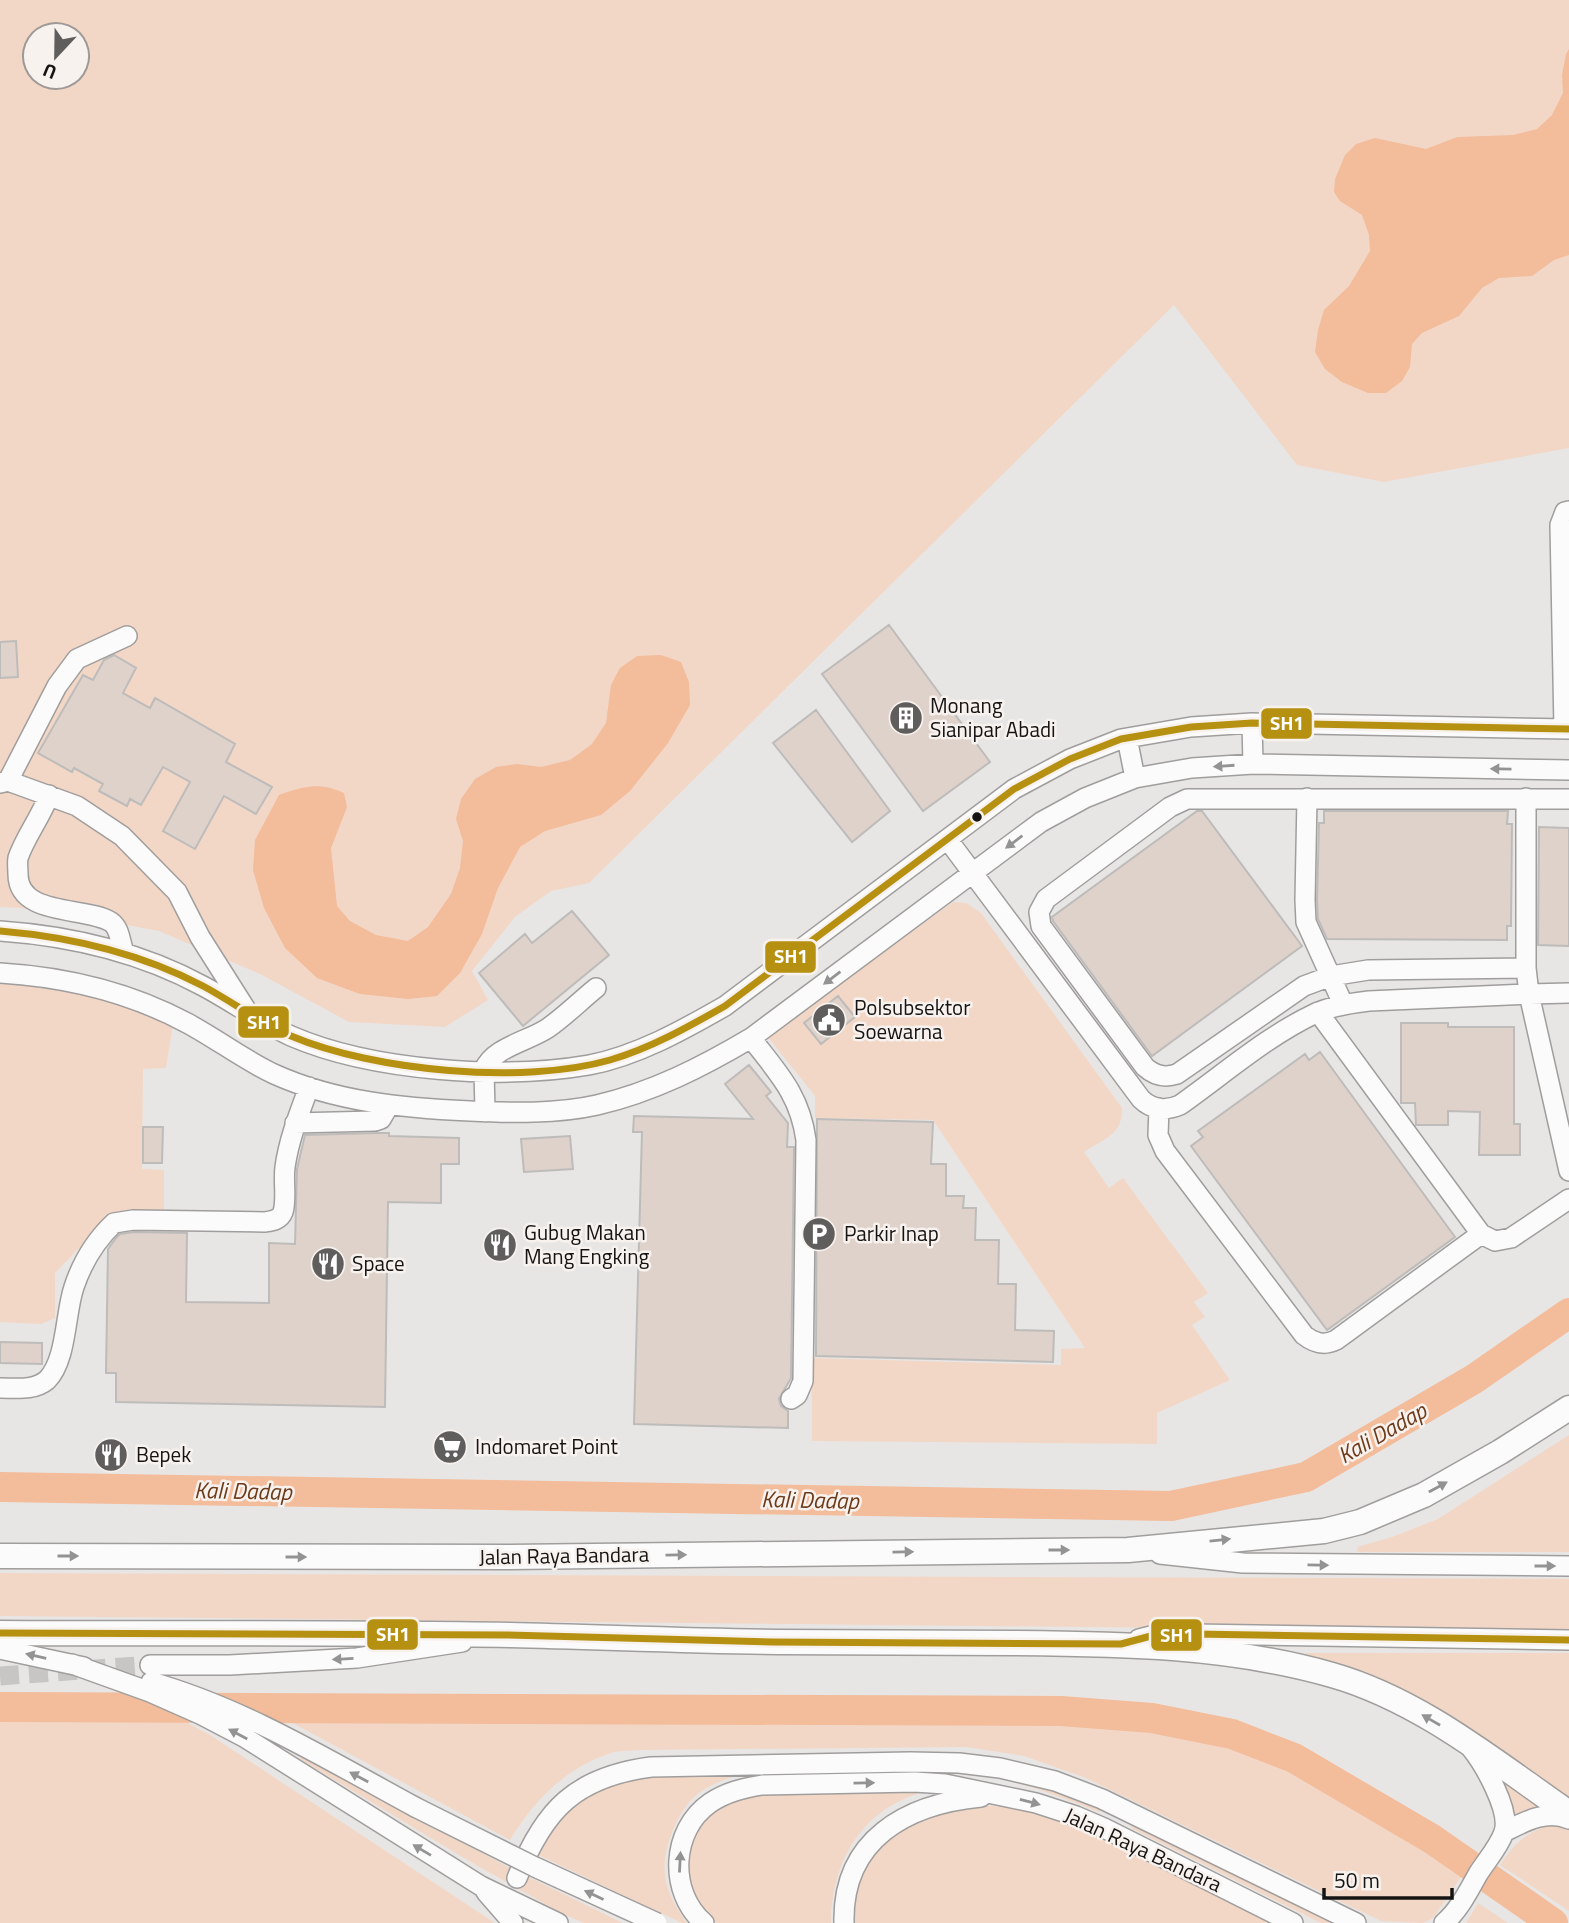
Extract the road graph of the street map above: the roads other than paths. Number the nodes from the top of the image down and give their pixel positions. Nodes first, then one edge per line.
1 (1569, 511) edge
2 (127, 636) dead end
3 (1567, 683) edge
4 (1252, 723) junction
5 (1567, 729) edge
6 (1127, 738) junction
7 (1253, 764) junction
8 (1569, 770) edge
9 (1135, 778) junction
10 (4, 782) edge
11 (49, 794) junction
12 (1307, 798) junction
13 (1526, 798) junction
14 (1569, 799) edge
15 (948, 840) junction
16 (973, 873) junction
17 (0, 931) edge
18 (124, 951) junction
19 (1526, 968) junction
20 (0, 973) edge
21 (1331, 976) junction
22 (596, 988) dead end
23 (1569, 993) edge
24 (1529, 995) junction
25 (1343, 1004) junction
26 (1318, 1012) junction
27 (248, 1013) junction
28 (751, 1038) junction
29 (484, 1070) junction
30 (309, 1087) junction
31 (389, 1105) junction
32 (1158, 1108) junction
33 (485, 1112) junction
34 (295, 1123) junction
35 (1569, 1171) edge
36 (1569, 1199) edge
37 (1481, 1234) junction
38 (0, 1388) edge
39 (791, 1399) dead end
40 (1569, 1408) edge
41 (1128, 1550) junction
42 (0, 1556) edge
43 (1569, 1566) edge
44 (0, 1633) edge
45 (508, 1635) junction
46 (1569, 1640) edge
47 (1121, 1644) junction
48 (0, 1649) edge
49 (72, 1664) junction
50 (150, 1665) tunnel mouth
51 (1457, 1735) junction
52 (1003, 1795) junction
53 (1102, 1799) junction
54 (1569, 1813) edge
55 (1569, 1819) edge
56 (1502, 1835) junction
57 (1133, 1843) junction
58 (517, 1878) dead end
59 (481, 1885) junction
60 (1453, 1917) edge
61 (513, 1923) edge
62 (558, 1923) edge
63 (657, 1923) edge
64 (704, 1923) edge
65 (844, 1923) edge
66 (1293, 1923) edge
67 (1356, 1923) edge

1 - 3 street
2 - 10 street
3 - 5 street
4 - 5 street
4 - 6 street
4 - 7 street
6 - 9 street
6 - 15 street
8 -> 7 street
7 -> 9 street
9 -> 16 street
10 - 11 street
11 - 18 street
11 - 27 street
12 - 13 street
12 - 21 street
12 - 21 street
13 - 14 street
13 - 19 street
15 - 16 street
15 - 29 street
16 -> 28 street
16 - 32 street
17 - 18 street
18 - 27 street
19 - 21 street
19 - 24 street
20 - 30 street
21 - 25 street
22 - 29 street
23 - 24 street
24 - 25 street
24 - 35 street
25 - 26 street
26 - 32 street
26 - 37 street
27 - 29 street
28 - 33 street
28 - 39 street
29 - 33 street
30 - 31 street
30 - 34 street
31 - 33 street
31 - 34 street
32 - 37 street
34 - 38 street
36 - 37 street
41 -> 40 main road, Jalan Raya Bandara
42 -> 41 main road, Jalan Raya Bandara
41 -> 43 street, Jalan Raya Bandara
44 - 45 main road
45 - 47 main road
45 -> 50 street
46 - 47 street
51 -> 47 main road
49 -> 48 street
59 -> 49 street
63 -> 49 street, bridge
51 - 54 main road
51 - 56 street
52 -> 57 street, Jalan Raya Bandara
64 -> 52 street, Jalan Raya Bandara
52 - 65 street
53 - 57 street
53 - 58 street
53 - 67 street
55 - 56 street
56 - 60 street
57 - 66 street, Jalan Raya Bandara
59 - 61 street
59 - 62 street

